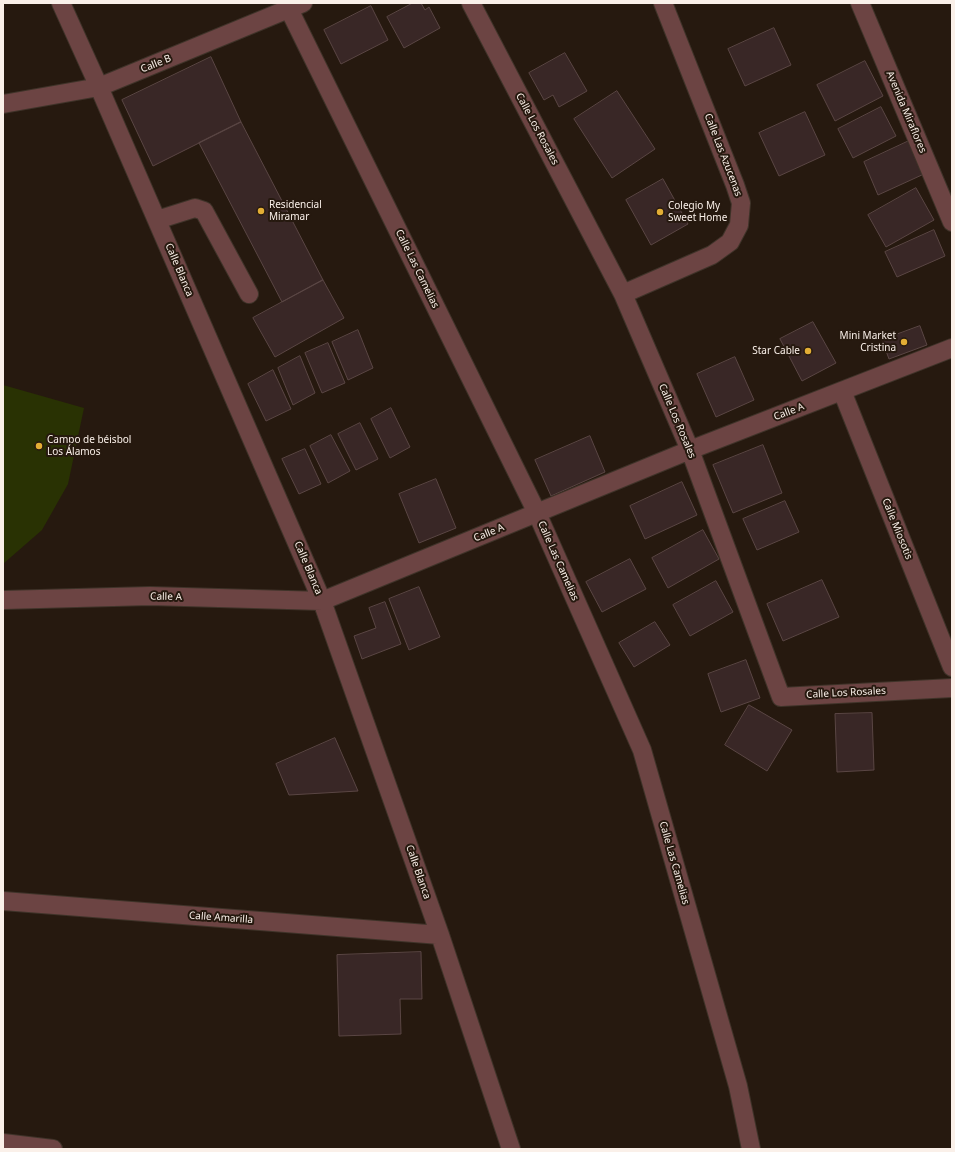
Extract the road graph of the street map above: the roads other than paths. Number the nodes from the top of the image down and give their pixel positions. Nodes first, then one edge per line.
1 (61, 3) edge
2 (471, 3) edge
3 (663, 3) edge
4 (860, 3) edge
5 (293, 5) edge
6 (99, 87) junction
7 (3, 104) edge
8 (157, 220) junction
9 (952, 222) edge
10 (248, 294) dead end
11 (623, 294) junction
12 (952, 348) edge
13 (842, 391) junction
14 (690, 450) junction
15 (537, 513) junction
16 (3, 600) edge
17 (322, 601) junction
18 (952, 668) edge
19 (952, 688) edge
20 (3, 901) edge
21 (440, 935) junction
22 (3, 1143) edge
23 (53, 1149) edge
24 (512, 1149) edge
25 (751, 1149) edge

1 - 6 street, Calle Blanca
2 - 11 street, Calle Los Rosales
3 - 11 street, Calle Las Azucenas
4 - 9 street, Avenida Miraflores
5 - 6 street, Calle B
5 - 15 street, Calle Las Camelias
6 - 7 street, Calle B
6 - 8 street, Calle Blanca
8 - 10 street
8 - 17 street, Calle Blanca
11 - 14 street, Calle Los Rosales
12 - 13 street, Calle A
13 - 14 street, Calle A
13 - 18 street, Calle Miosotis
14 - 15 street, Calle A
14 - 19 street, Calle Los Rosales
15 - 17 street, Calle A
15 - 25 street, Calle Las Camelias
16 - 17 street, Calle A
17 - 21 street, Calle Blanca
20 - 21 street, Calle Amarilla
21 - 24 street, Calle Blanca
22 - 23 street

